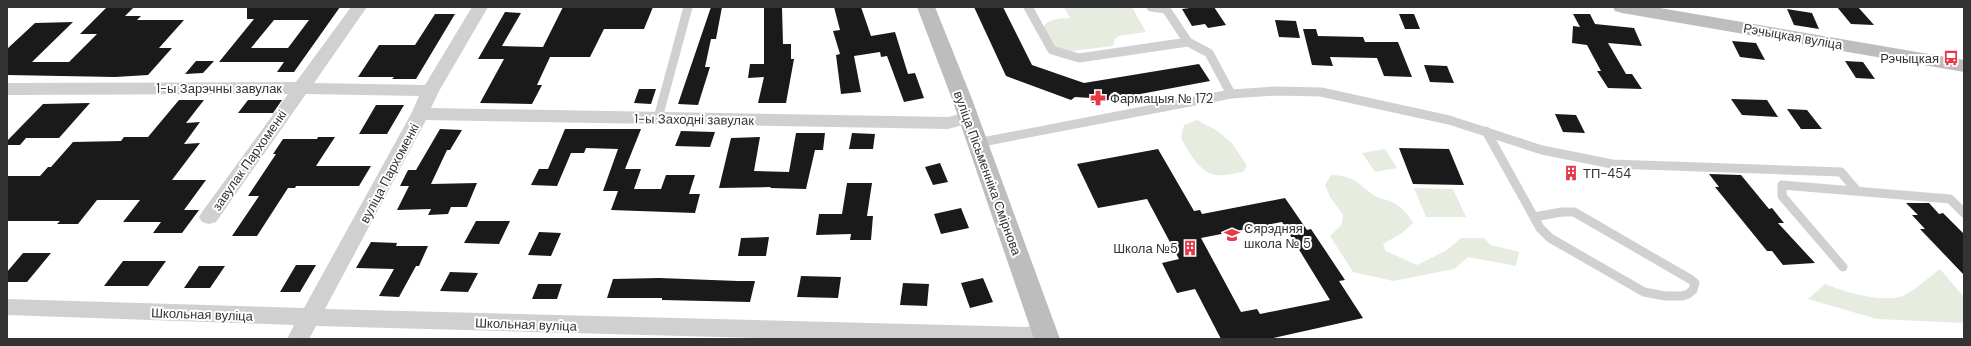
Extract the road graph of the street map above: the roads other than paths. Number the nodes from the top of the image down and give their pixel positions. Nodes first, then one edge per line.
1 (359, 7) edge
2 (480, 7) edge
3 (688, 7) edge
4 (926, 7) edge
5 (1028, 7) edge
6 (1151, 7) edge
7 (1622, 7) edge
8 (1188, 42) junction
9 (1964, 66) edge
10 (300, 88) junction
11 (7, 89) edge
12 (430, 91) junction
13 (1231, 94) junction
14 (420, 114) junction
15 (658, 118) junction
16 (968, 118) junction
17 (1486, 131) junction
18 (977, 142) junction
19 (1857, 191) junction
20 (1964, 213) edge
21 (209, 217) dead end
22 (1534, 217) junction
23 (1843, 267) dead end
24 (7, 308) edge
25 (311, 318) junction
26 (763, 334) edge
27 (1046, 336) edge
28 (298, 339) edge

1 - 10 street, завулак Пархоменкі
2 - 12 street, вуліца Пархоменкі
3 - 15 lane
4 - 16 main road, вуліца Пісьменніка Смірнова
5 - 8 lane
6 - 8 lane
7 - 9 main road, Рэчыцкая вуліца
8 - 13 lane
10 - 11 street, 1-ы Зарэчны завулак
10 - 12 street, 1-ы Зарэчны завулак
10 - 21 street, завулак Пархоменкі
12 - 14 street, вуліца Пархоменкі
13 - 17 lane
13 - 18 lane
14 - 15 street, 1-ы Заходні завулак
14 - 25 street, вуліца Пархоменкі
15 - 16 street, 1-ы Заходні завулак
16 - 18 main road, вуліца Пісьменніка Смірнова
17 - 19 lane
17 - 22 lane
18 - 27 main road, вуліца Пісьменніка Смірнова
19 - 20 lane
19 - 23 lane
22 - 22 lane
24 - 25 street, Школьная вуліца
25 - 26 street, Школьная вуліца
25 - 28 street, вуліца Пархоменкі
26 - 27 street, Школьная вуліца

